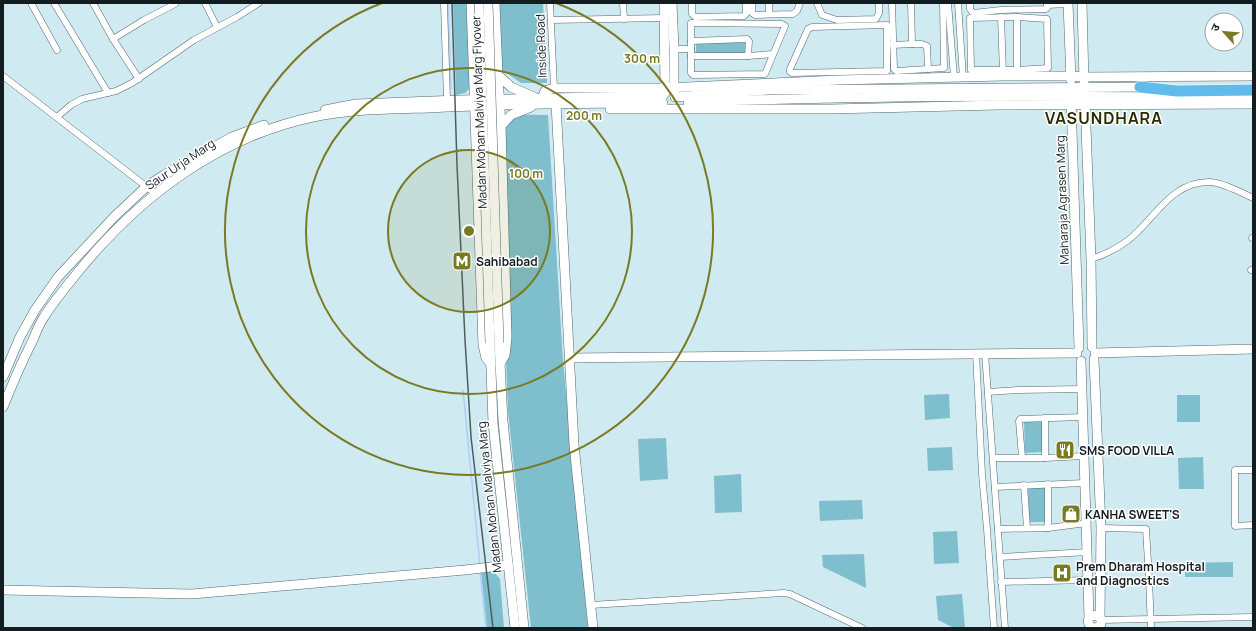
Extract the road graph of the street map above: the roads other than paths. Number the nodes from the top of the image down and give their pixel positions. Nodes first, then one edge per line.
1 (31, 3) edge
2 (54, 3) edge
3 (93, 3) edge
4 (205, 3) edge
5 (259, 3) edge
6 (444, 3) edge
7 (471, 3) edge
8 (479, 3) edge
9 (488, 3) edge
10 (495, 3) edge
11 (550, 3) edge
12 (623, 3) edge
13 (664, 3) edge
14 (672, 3) edge
15 (692, 3) edge
16 (746, 3) edge
17 (752, 3) edge
18 (769, 3) edge
19 (800, 3) edge
20 (817, 3) edge
21 (879, 3) edge
22 (892, 3) edge
23 (911, 3) edge
24 (943, 3) edge
25 (948, 3) edge
26 (958, 3) edge
27 (970, 3) edge
28 (1068, 3) edge
29 (1082, 3) edge
30 (175, 4) edge
31 (1047, 4) edge
32 (769, 14) junction
33 (1001, 17) junction
34 (1017, 17) junction
35 (664, 18) junction
36 (624, 19) junction
37 (551, 20) junction
38 (217, 27) junction
39 (113, 39) junction
40 (691, 41) junction
41 (912, 44) junction
42 (894, 45) junction
43 (674, 49) junction
44 (691, 49) junction
45 (57, 50) dead end
46 (773, 54) junction
47 (691, 56) junction
48 (748, 56) junction
49 (928, 69) junction
50 (1003, 73) junction
51 (1017, 73) junction
52 (498, 75) junction
53 (898, 75) junction
54 (3, 76) edge
55 (838, 76) junction
56 (1070, 76) junction
57 (1253, 76) edge
58 (954, 77) junction
59 (1084, 77) junction
60 (963, 78) junction
61 (139, 79) junction
62 (1253, 85) edge
63 (1140, 87) junction
64 (554, 88) junction
65 (1253, 90) edge
66 (108, 92) junction
67 (667, 93) junction
68 (1071, 96) junction
69 (1085, 96) junction
70 (1253, 98) edge
71 (447, 100) junction
72 (539, 100) junction
73 (500, 102) junction
74 (689, 102) junction
75 (474, 103) junction
76 (1253, 104) edge
77 (556, 107) junction
78 (700, 110) junction
79 (57, 117) junction
80 (501, 126) junction
81 (147, 186) junction
82 (156, 194) junction
83 (1253, 198) edge
84 (1091, 259) junction
85 (48, 290) junction
86 (58, 296) junction
87 (494, 343) junction
88 (1253, 349) edge
89 (1078, 350) junction
90 (976, 353) junction
91 (985, 353) junction
92 (1093, 353) junction
93 (569, 358) junction
94 (1081, 362) junction
95 (490, 363) junction
96 (500, 364) junction
97 (3, 377) edge
98 (1082, 389) junction
99 (988, 392) junction
100 (3, 407) edge
101 (1083, 417) junction
102 (1044, 418) junction
103 (1084, 456) junction
104 (1022, 457) junction
105 (993, 458) junction
106 (1045, 458) junction
107 (1253, 470) edge
108 (1084, 483) junction
109 (1048, 484) junction
110 (1024, 485) junction
111 (995, 487) junction
112 (1087, 523) junction
113 (1253, 525) edge
114 (1027, 528) junction
115 (1048, 528) junction
116 (1101, 528) junction
117 (998, 529) junction
118 (1088, 552) junction
119 (1000, 557) junction
120 (508, 565) junction
121 (1089, 580) junction
122 (1002, 582) junction
123 (3, 590) edge
124 (591, 605) junction
125 (1253, 617) edge
126 (1150, 619) junction
127 (1095, 624) edge
128 (515, 628) edge
129 (524, 628) edge
130 (593, 628) edge
131 (862, 628) edge
132 (994, 628) edge
133 (1005, 628) edge
134 (1151, 628) edge

1 - 45 street
2 - 66 street
3 - 39 street
4 - 38 street
5 - 38 street
6 - 71 street
7 - 75 street
8 - 87 street, Madan Mohan Malviya Marg Flyover, bridge
9 - 87 street, Madan Mohan Malviya Marg Flyover, bridge
10 - 52 street
11 - 37 street, Inside Road
12 - 36 street
13 - 35 street
14 - 43 street
15 - 16 street
17 - 32 street
18 - 32 street
19 - 32 street
20 - 21 street
22 - 42 street
23 - 41 street
24 - 49 street
25 - 58 street
26 - 60 street
27 - 31 street
28 - 31 street
28 - 56 street, Maharaja Agrasen Marg
29 - 59 street
30 - 39 street
33 - 34 street
33 - 50 street
33 - 50 street
34 - 51 street
34 - 51 street
35 - 36 street
35 - 67 street
36 - 37 street
37 - 64 street, Inside Road
38 - 61 street
39 - 61 street
40 - 44 street
40 - 46 street
40 - 48 street
41 - 42 street
41 - 49 street
42 - 53 street
43 - 44 street
43 - 67 street
44 - 47 street
46 - 47 street
46 - 48 street
47 - 48 street
49 - 53 street
50 - 51 street
50 - 60 street
51 - 56 street
52 - 72 street
52 - 73 street
53 - 55 street
53 - 58 street
54 - 79 street
55 - 55 street
55 - 67 street
56 - 59 street
56 - 68 street, Maharaja Agrasen Marg
57 - 59 street
58 - 60 street
59 - 69 street
61 - 66 street
62 - 63 street
63 - 65 highway
63 - 69 street
64 - 67 street
64 - 72 street
66 - 79 street
67 - 68 street
67 - 72 street
67 - 74 street
67 - 77 street
68 - 69 street
68 - 69 street
68 - 74 street
68 - 78 street
68 - 89 street, Maharaja Agrasen Marg
69 - 70 street
69 - 76 street
69 - 84 street
71 - 75 street, Saur Urja Marg
71 - 81 street, Saur Urja Marg
72 - 73 street
72 - 77 street
72 - 80 street
73 - 75 street
73 - 80 street
74 - 78 street
75 - 82 street, Saur Urja Marg
75 - 95 street
77 - 78 street
77 - 93 street
79 - 81 street
80 - 96 street
81 - 82 street
81 - 85 street, Saur Urja Marg
82 - 86 street, Saur Urja Marg
83 - 84 street
84 - 92 street
85 - 86 street
85 - 97 street, Saur Urja Marg
86 - 100 street, Saur Urja Marg
87 - 95 street, Madan Mohan Malviya Marg Flyover
87 - 96 street, Madan Mohan Malviya Marg Flyover
88 - 92 street
89 - 91 street
89 - 92 street
89 - 94 street
90 - 91 street
90 - 93 street
90 - 132 street
91 - 99 street
92 - 94 street
92 - 116 street
93 - 124 street
94 - 98 street
95 - 120 street, Madan Mohan Malviya Marg
96 - 129 street, Madan Mohan Malviya Marg
98 - 99 street
98 - 101 street
99 - 105 street
101 - 102 street
101 - 103 street
102 - 104 street
102 - 106 street
103 - 106 street
103 - 108 street
104 - 105 street
104 - 106 street
105 - 111 street
107 - 113 street
108 - 109 street
108 - 112 street
109 - 110 street
109 - 115 street
110 - 111 street
110 - 114 street
111 - 117 street
112 - 115 street
112 - 118 street
114 - 115 street
114 - 117 street
116 - 126 street
116 - 127 street
117 - 119 street
118 - 119 street
118 - 121 street
119 - 122 street
120 - 123 street
120 - 128 street, Madan Mohan Malviya Marg
121 - 122 street
121 - 127 street
122 - 133 street
124 - 130 street
124 - 131 street
125 - 126 street
126 - 127 street
126 - 134 street

